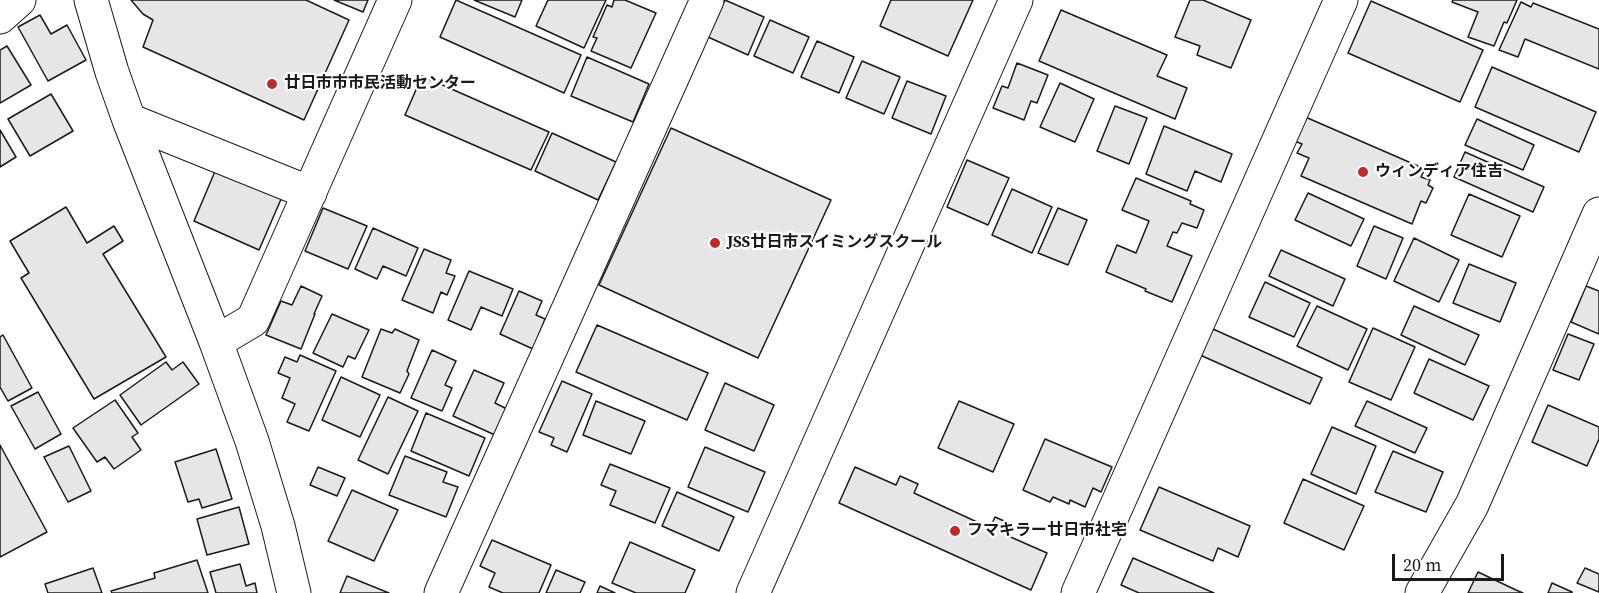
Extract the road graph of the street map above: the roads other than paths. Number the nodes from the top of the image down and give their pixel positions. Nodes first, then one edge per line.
1 (19, 0) edge
2 (91, 0) edge
3 (395, 0) edge
4 (707, 0) edge
5 (1016, 0) edge
6 (1341, 0) edge
7 (0, 17) edge
8 (129, 120) junction
9 (310, 193) junction
10 (1599, 214) edge
11 (216, 342) junction
12 (294, 593) edge
13 (441, 593) edge
14 (753, 593) edge
15 (1078, 593) edge
16 (1422, 593) edge

1 - 7 street
2 - 8 street
3 - 9 street
4 - 13 street
5 - 14 street
6 - 15 street
8 - 9 street
8 - 11 street
9 - 11 street
10 - 16 street
11 - 12 street

